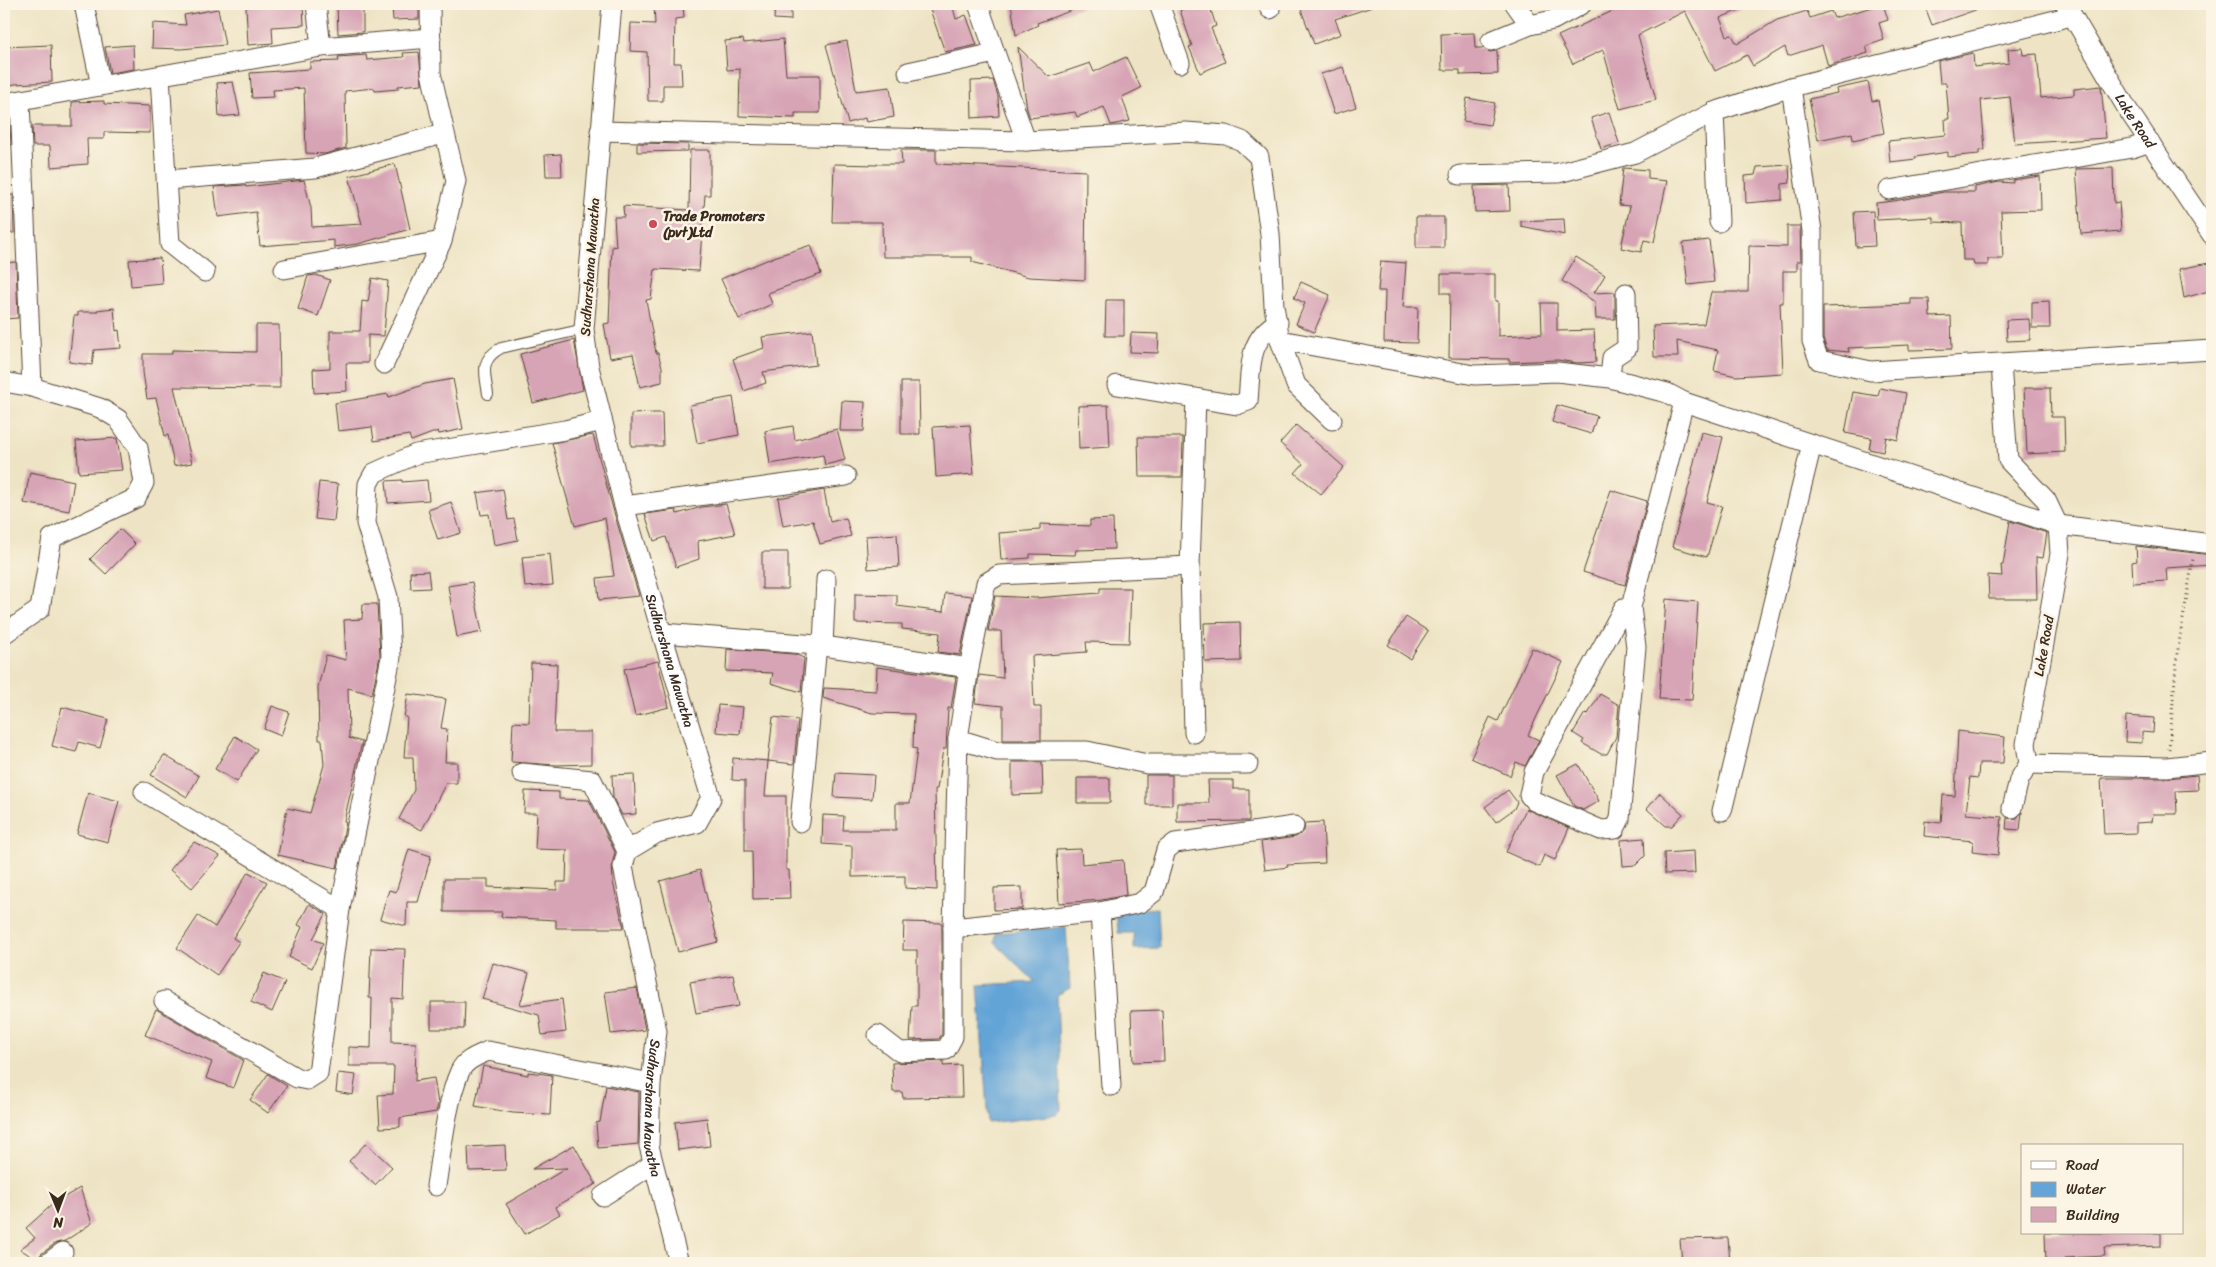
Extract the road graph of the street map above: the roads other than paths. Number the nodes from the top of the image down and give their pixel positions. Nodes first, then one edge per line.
1 (84, 4) edge
2 (316, 4) edge
3 (430, 4) edge
4 (612, 4) edge
5 (978, 4) edge
6 (1159, 4) edge
7 (1515, 4) edge
8 (1582, 4) edge
9 (2068, 10) edge
10 (1530, 25) junction
11 (431, 38) junction
12 (1491, 41) dead end
13 (321, 47) junction
14 (995, 53) junction
15 (1180, 63) dead end
16 (908, 72) dead end
17 (160, 76) junction
18 (101, 86) junction
19 (1791, 87) junction
20 (12, 102) edge
21 (1714, 112) junction
22 (600, 130) junction
23 (443, 134) junction
24 (1026, 141) junction
25 (2150, 142) junction
26 (1460, 176) dead end
27 (167, 180) junction
28 (1888, 190) dead end
29 (1719, 222) dead end
30 (2212, 235) edge
31 (442, 241) junction
32 (284, 269) dead end
33 (205, 272) dead end
34 (1626, 293) dead end
35 (584, 329) junction
36 (1279, 331) junction
37 (2212, 350) edge
38 (384, 364) dead end
39 (2001, 364) junction
40 (1610, 378) junction
41 (4, 382) edge
42 (1117, 385) dead end
43 (32, 388) junction
44 (488, 394) dead end
45 (1196, 398) junction
46 (1684, 402) junction
47 (1332, 420) dead end
48 (602, 421) junction
49 (1812, 444) junction
50 (846, 476) dead end
51 (624, 506) junction
52 (2058, 524) junction
53 (2204, 543) edge
54 (1190, 566) junction
55 (826, 579) dead end
56 (1631, 607) junction
57 (662, 633) junction
58 (4, 634) edge
59 (820, 646) junction
60 (969, 668) junction
61 (1194, 733) dead end
62 (958, 739) junction
63 (2212, 762) edge
64 (1248, 764) dead end
65 (2029, 764) junction
66 (522, 773) dead end
67 (144, 792) dead end
68 (2012, 808) dead end
69 (1722, 812) dead end
70 (800, 822) dead end
71 (1294, 826) dead end
72 (627, 851) junction
73 (340, 909) junction
74 (1100, 912) junction
75 (953, 928) junction
76 (164, 1001) dead end
77 (878, 1036) dead end
78 (651, 1083) junction
79 (1111, 1086) dead end
80 (653, 1164) junction
81 (436, 1186) dead end
82 (603, 1196) dead end
83 (63, 1252) dead end
84 (48, 1263) edge
85 (679, 1263) edge

1 - 18 street
2 - 13 street
3 - 11 street
4 - 22 street, Sudharshana Mawatha
5 - 14 street
6 - 15 street
7 - 10 street
8 - 10 street
9 - 19 street
9 - 25 street, Lake Road
10 - 12 street
11 - 13 street
11 - 23 street
13 - 17 street
14 - 16 street
14 - 24 street
17 - 18 street
17 - 27 street
18 - 20 street
19 - 21 street
19 - 39 street
20 - 43 street
21 - 26 street
21 - 29 street
22 - 24 street
22 - 35 street, Sudharshana Mawatha
23 - 27 street
23 - 31 street
24 - 36 street
25 - 28 street
25 - 30 street, Lake Road
27 - 33 street
31 - 32 street
31 - 38 street
34 - 40 street
35 - 44 lane
35 - 48 street, Sudharshana Mawatha
36 - 40 street
36 - 45 street
36 - 47 street
37 - 39 street
39 - 52 street, Lake Road
40 - 46 street
41 - 43 street
42 - 45 street
43 - 58 street
45 - 54 street
46 - 49 street
46 - 56 street
48 - 51 street, Sudharshana Mawatha
48 - 73 street
49 - 52 street
49 - 69 street
50 - 51 street
51 - 57 street, Sudharshana Mawatha
52 - 53 street
52 - 65 street, Lake Road
54 - 60 street
54 - 61 street
55 - 59 street
56 - 56 street
57 - 59 street
57 - 72 street, Sudharshana Mawatha
59 - 60 street
59 - 70 street
60 - 62 street
62 - 64 street
62 - 75 street
63 - 65 street
65 - 68 street
66 - 72 street
67 - 73 street
71 - 74 street
72 - 78 street, Sudharshana Mawatha
73 - 76 street
74 - 75 street
74 - 79 street
75 - 77 street
78 - 80 street, Sudharshana Mawatha
78 - 81 street
80 - 82 street
80 - 85 street, Sudharshana Mawatha
83 - 84 street

